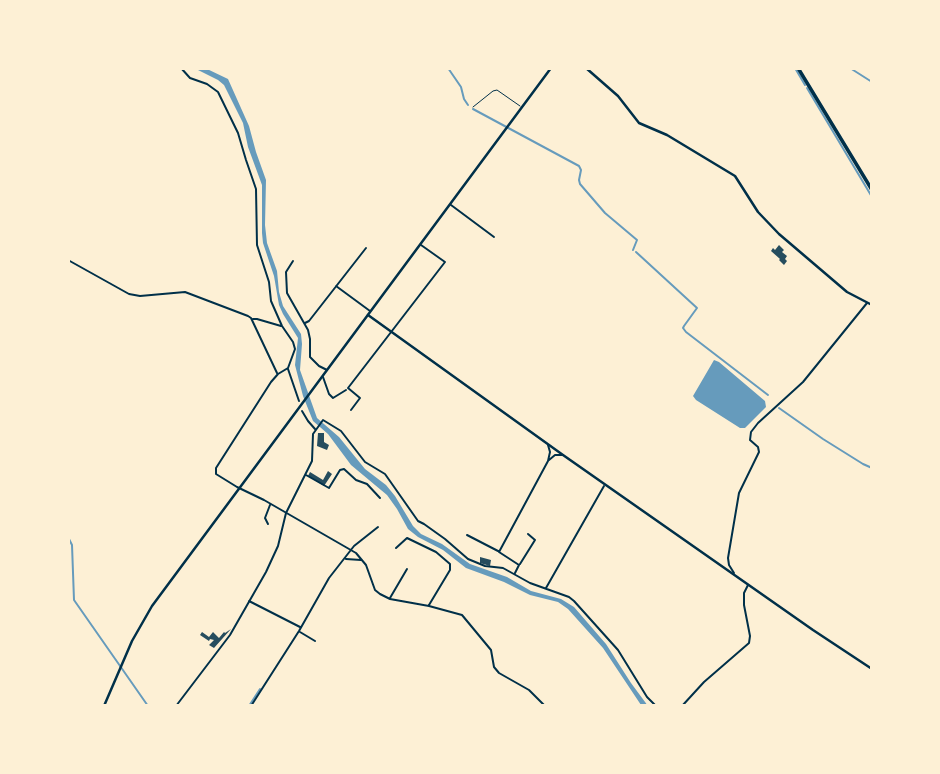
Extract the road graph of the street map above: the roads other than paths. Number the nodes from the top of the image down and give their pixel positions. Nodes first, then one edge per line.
1 (181, 68) edge
2 (551, 68) edge
3 (586, 68) edge
4 (798, 68) edge
5 (473, 107) dead end
6 (522, 107) junction
7 (872, 190) edge
8 (450, 204) junction
9 (494, 237) dead end
10 (421, 244) junction
11 (366, 248) dead end
12 (68, 260) edge
13 (293, 261) dead end
14 (336, 286) junction
15 (867, 303) junction
16 (872, 305) edge
17 (370, 314) junction
18 (251, 320) junction
19 (305, 324) junction
20 (282, 326) junction
21 (392, 332) junction
22 (288, 368) junction
23 (328, 370) junction
24 (278, 374) junction
25 (323, 376) junction
26 (348, 388) junction
27 (301, 403) junction
28 (351, 410) dead end
29 (302, 411) dead end
30 (317, 428) junction
31 (547, 444) junction
32 (555, 450) junction
33 (551, 455) junction
34 (563, 455) junction
35 (305, 475) junction
36 (605, 485) junction
37 (240, 488) junction
38 (380, 498) dead end
39 (270, 504) junction
40 (286, 513) junction
41 (268, 524) dead end
42 (378, 527) dead end
43 (528, 534) dead end
44 (467, 535) dead end
45 (396, 548) dead end
46 (351, 550) junction
47 (499, 552) junction
48 (345, 559) junction
49 (362, 560) junction
50 (519, 565) junction
51 (407, 569) dead end
52 (514, 574) junction
53 (736, 577) junction
54 (748, 585) junction
55 (546, 589) junction
56 (390, 598) junction
57 (250, 601) junction
58 (429, 606) junction
59 (301, 627) junction
60 (299, 631) junction
61 (315, 641) dead end
62 (872, 669) edge
63 (104, 706) edge
64 (176, 706) edge
65 (251, 706) edge
66 (545, 706) edge
67 (656, 706) edge
68 (682, 706) edge

1 - 20 street
2 - 6 street
3 - 15 street
4 - 7 main road
5 - 6 lane
6 - 8 street
8 - 9 street
8 - 10 street
10 - 17 street
10 - 21 street
11 - 14 street
12 - 18 street
13 - 19 street
14 - 17 street
14 - 19 street
15 - 16 street
15 - 53 street
17 - 21 street
17 - 23 street
18 - 20 street
18 - 24 street
19 - 23 street
20 - 22 street
21 - 26 street
21 - 31 street
22 - 24 street
22 - 27 street
23 - 25 street
24 - 37 street
25 - 26 street
25 - 27 street
26 - 28 street
27 - 37 street
29 - 30 street
30 - 35 street
30 - 52 street
31 - 32 street
31 - 33 street
32 - 33 street
32 - 34 street
33 - 34 street
33 - 47 street
34 - 36 street
35 - 38 street
35 - 40 street
36 - 53 street
36 - 55 street
37 - 39 street
37 - 63 street
39 - 40 street
39 - 41 street
40 - 46 street
40 - 57 street
42 - 46 street
43 - 50 street
44 - 47 street
45 - 58 street
46 - 48 street
46 - 49 street
47 - 50 street
48 - 49 street
48 - 59 street
49 - 56 street
50 - 52 street
51 - 56 street
52 - 55 street
53 - 54 street
54 - 62 street
54 - 68 street
55 - 67 street
56 - 58 street
57 - 59 street
57 - 64 street
58 - 66 street
59 - 60 street
60 - 61 street
60 - 65 street

